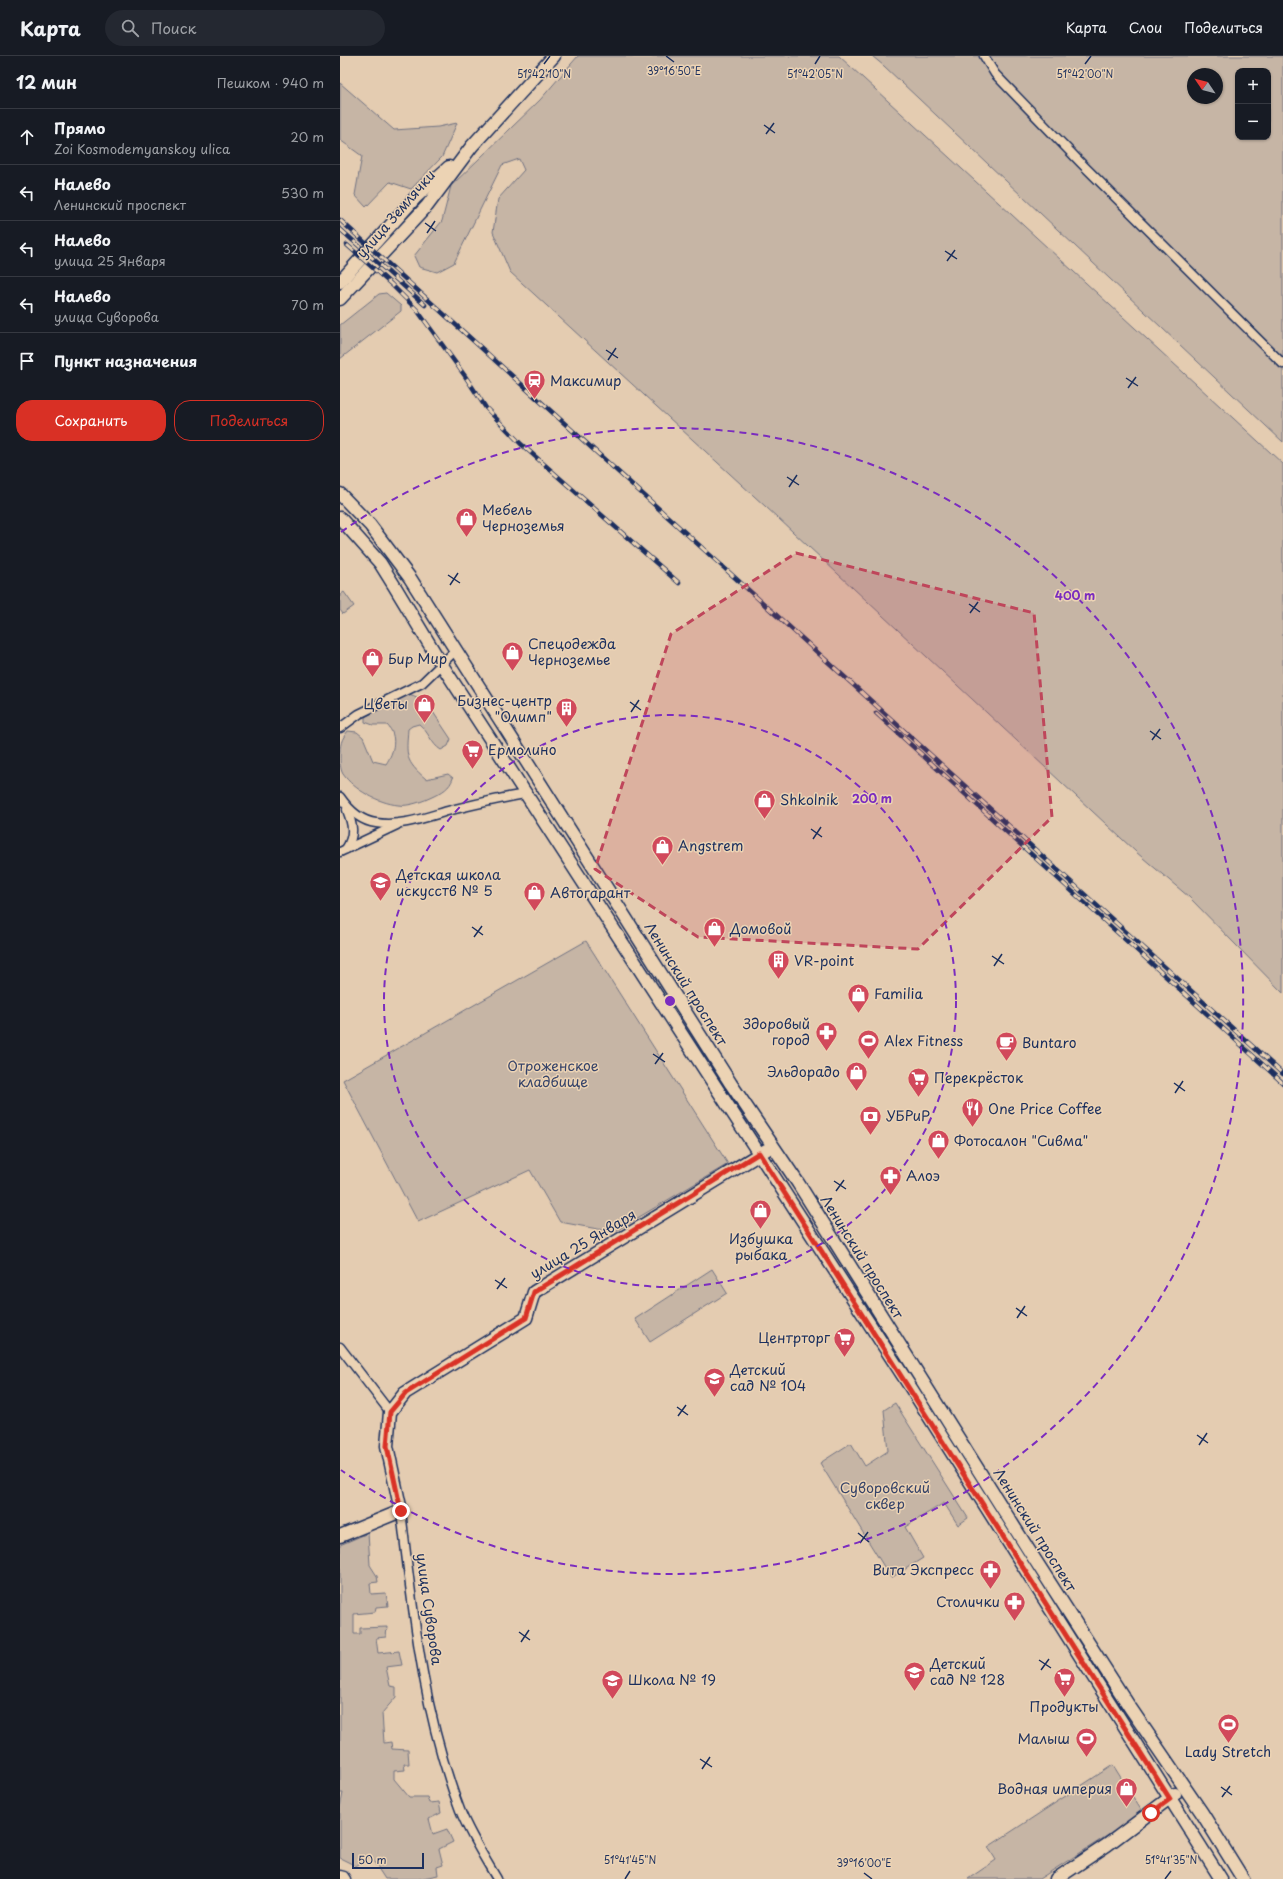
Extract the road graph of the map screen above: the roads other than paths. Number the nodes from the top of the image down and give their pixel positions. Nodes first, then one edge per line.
1 (554, 56) edge
2 (984, 56) edge
3 (472, 146) junction
4 (340, 282) edge
5 (340, 299) edge
6 (1283, 364) edge
7 (340, 494) edge
8 (340, 518) edge
9 (455, 651) junction
10 (442, 665) junction
11 (340, 728) edge
12 (526, 794) junction
13 (340, 797) edge
14 (346, 806) junction
15 (559, 813) junction
16 (399, 824) junction
17 (343, 851) edge
18 (773, 1145) junction
19 (759, 1153) junction
20 (340, 1347) edge
21 (390, 1412) junction
22 (401, 1511) junction
23 (340, 1536) edge
24 (1182, 1786) junction
25 (1170, 1799) junction
26 (340, 1875) edge
27 (346, 1879) edge
28 (497, 1879) edge
29 (1056, 1879) edge
30 (1221, 1879) edge
31 (1243, 1879) edge

1 - 3 main road, улица Землячки
2 - 6 street
3 - 4 main road, улица Землячки
3 - 5 main road, улица Землячки
7 - 9 main road, Ленинский проспект
8 - 10 main road, Ленинский проспект
9 - 10 street
9 - 15 main road, Ленинский проспект
10 - 11 street
10 - 12 main road, Ленинский проспект
12 - 15 main road
12 - 16 street
12 - 19 main road, Ленинский проспект
13 - 14 street
14 - 16 street
14 - 17 street
15 - 18 main road, Ленинский проспект
16 - 17 street
18 - 19 main road, улица 25 Января
18 - 24 main road, Ленинский проспект
19 - 21 main road, улица 25 Января
19 - 25 main road, Ленинский проспект
20 - 21 street
21 - 22 main road, улица Суворова
22 - 23 main road
22 - 28 street, улица Суворова
24 - 25 main road
24 - 31 main road, Ленинский проспект
25 - 29 main road
25 - 30 main road, Ленинский проспект
26 - 27 street

